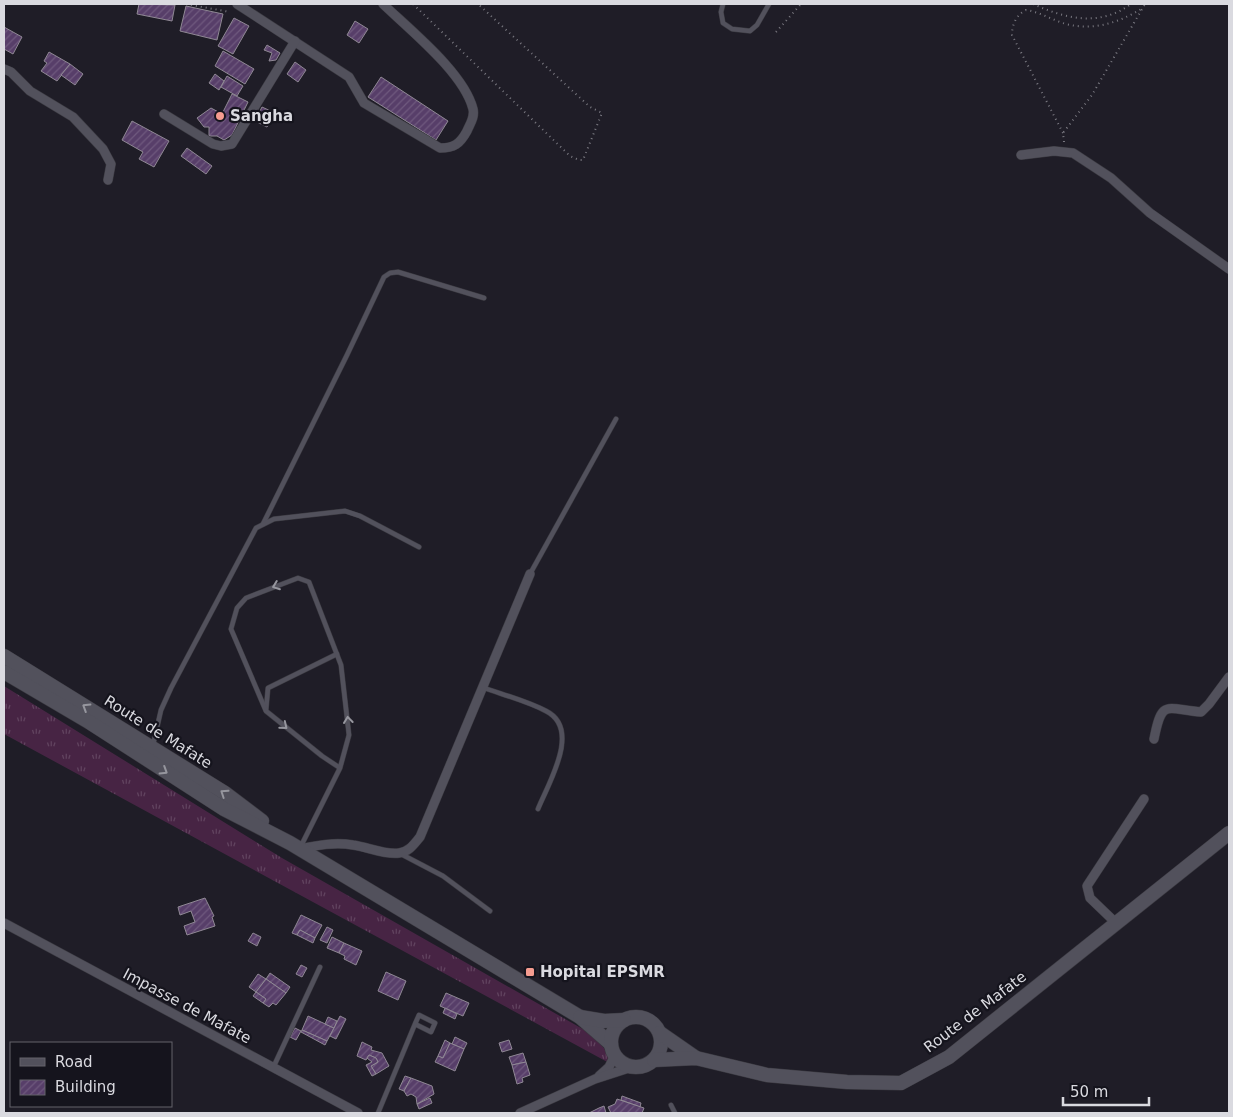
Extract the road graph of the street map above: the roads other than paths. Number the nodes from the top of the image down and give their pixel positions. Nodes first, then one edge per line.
1 (237, 4) edge
2 (383, 4) edge
3 (723, 4) edge
4 (769, 4) edge
5 (295, 41) junction
6 (4, 69) edge
7 (164, 114) dead end
8 (1021, 155) dead end
9 (108, 180) dead end
10 (1229, 269) edge
11 (484, 298) dead end
12 (616, 419) dead end
13 (263, 524) junction
14 (419, 547) dead end
15 (530, 574) joint
16 (337, 654) junction
17 (4, 656) edge
18 (4, 672) edge
19 (1229, 677) edge
20 (484, 688) junction
21 (266, 711) junction
22 (1154, 739) dead end
23 (149, 754) junction
24 (340, 768) junction
25 (1144, 799) dead end
26 (538, 809) dead end
27 (1229, 833) edge
28 (295, 846) junction
29 (400, 853) junction
30 (490, 911) dead end
31 (1116, 922) junction
32 (4, 923) edge
33 (320, 966) dead end
34 (580, 1017) junction
35 (624, 1020) junction
36 (415, 1024) junction
37 (660, 1033) junction
38 (613, 1050) junction
39 (696, 1058) junction
40 (654, 1060) junction
41 (632, 1067) junction
42 (273, 1068) junction
43 (595, 1079) junction
44 (671, 1105) dead end
45 (358, 1113) edge
46 (378, 1113) edge
47 (520, 1113) edge
48 (675, 1113) edge

1 - 5 street
2 - 5 street
3 - 4 lane
5 - 7 street
6 - 9 street
8 - 10 street
11 - 13 lane
12 - 15 lane
13 - 14 lane
13 - 23 lane
15 - 20 street
16 - 21 lane
16 -> 21 lane
24 -> 16 lane
23 -> 17 main road, Route de Mafate
18 - 23 main road, Route de Mafate
19 - 22 street
20 - 26 lane
20 - 29 street
21 -> 24 lane
23 - 28 main road, Route de Mafate
24 - 28 lane
25 - 31 street
27 - 31 main road, Route de Mafate
28 - 29 street
28 - 34 main road, Route de Mafate
29 - 30 lane
31 - 39 main road, Route de Mafate
32 - 42 street, Impasse de Mafate
33 - 42 lane
34 - 35 main road, Route de Mafate
34 - 38 main road, Route de Mafate
35 - 37 main road
35 - 38 main road
36 - 36 lane
36 - 46 lane
37 - 39 main road, Route de Mafate
37 - 40 main road
38 - 41 main road
38 - 43 street
39 - 40 main road, Route de Mafate
40 - 41 main road
41 - 43 street
42 - 45 street, Impasse de Mafate
43 - 47 street
44 - 48 lane

